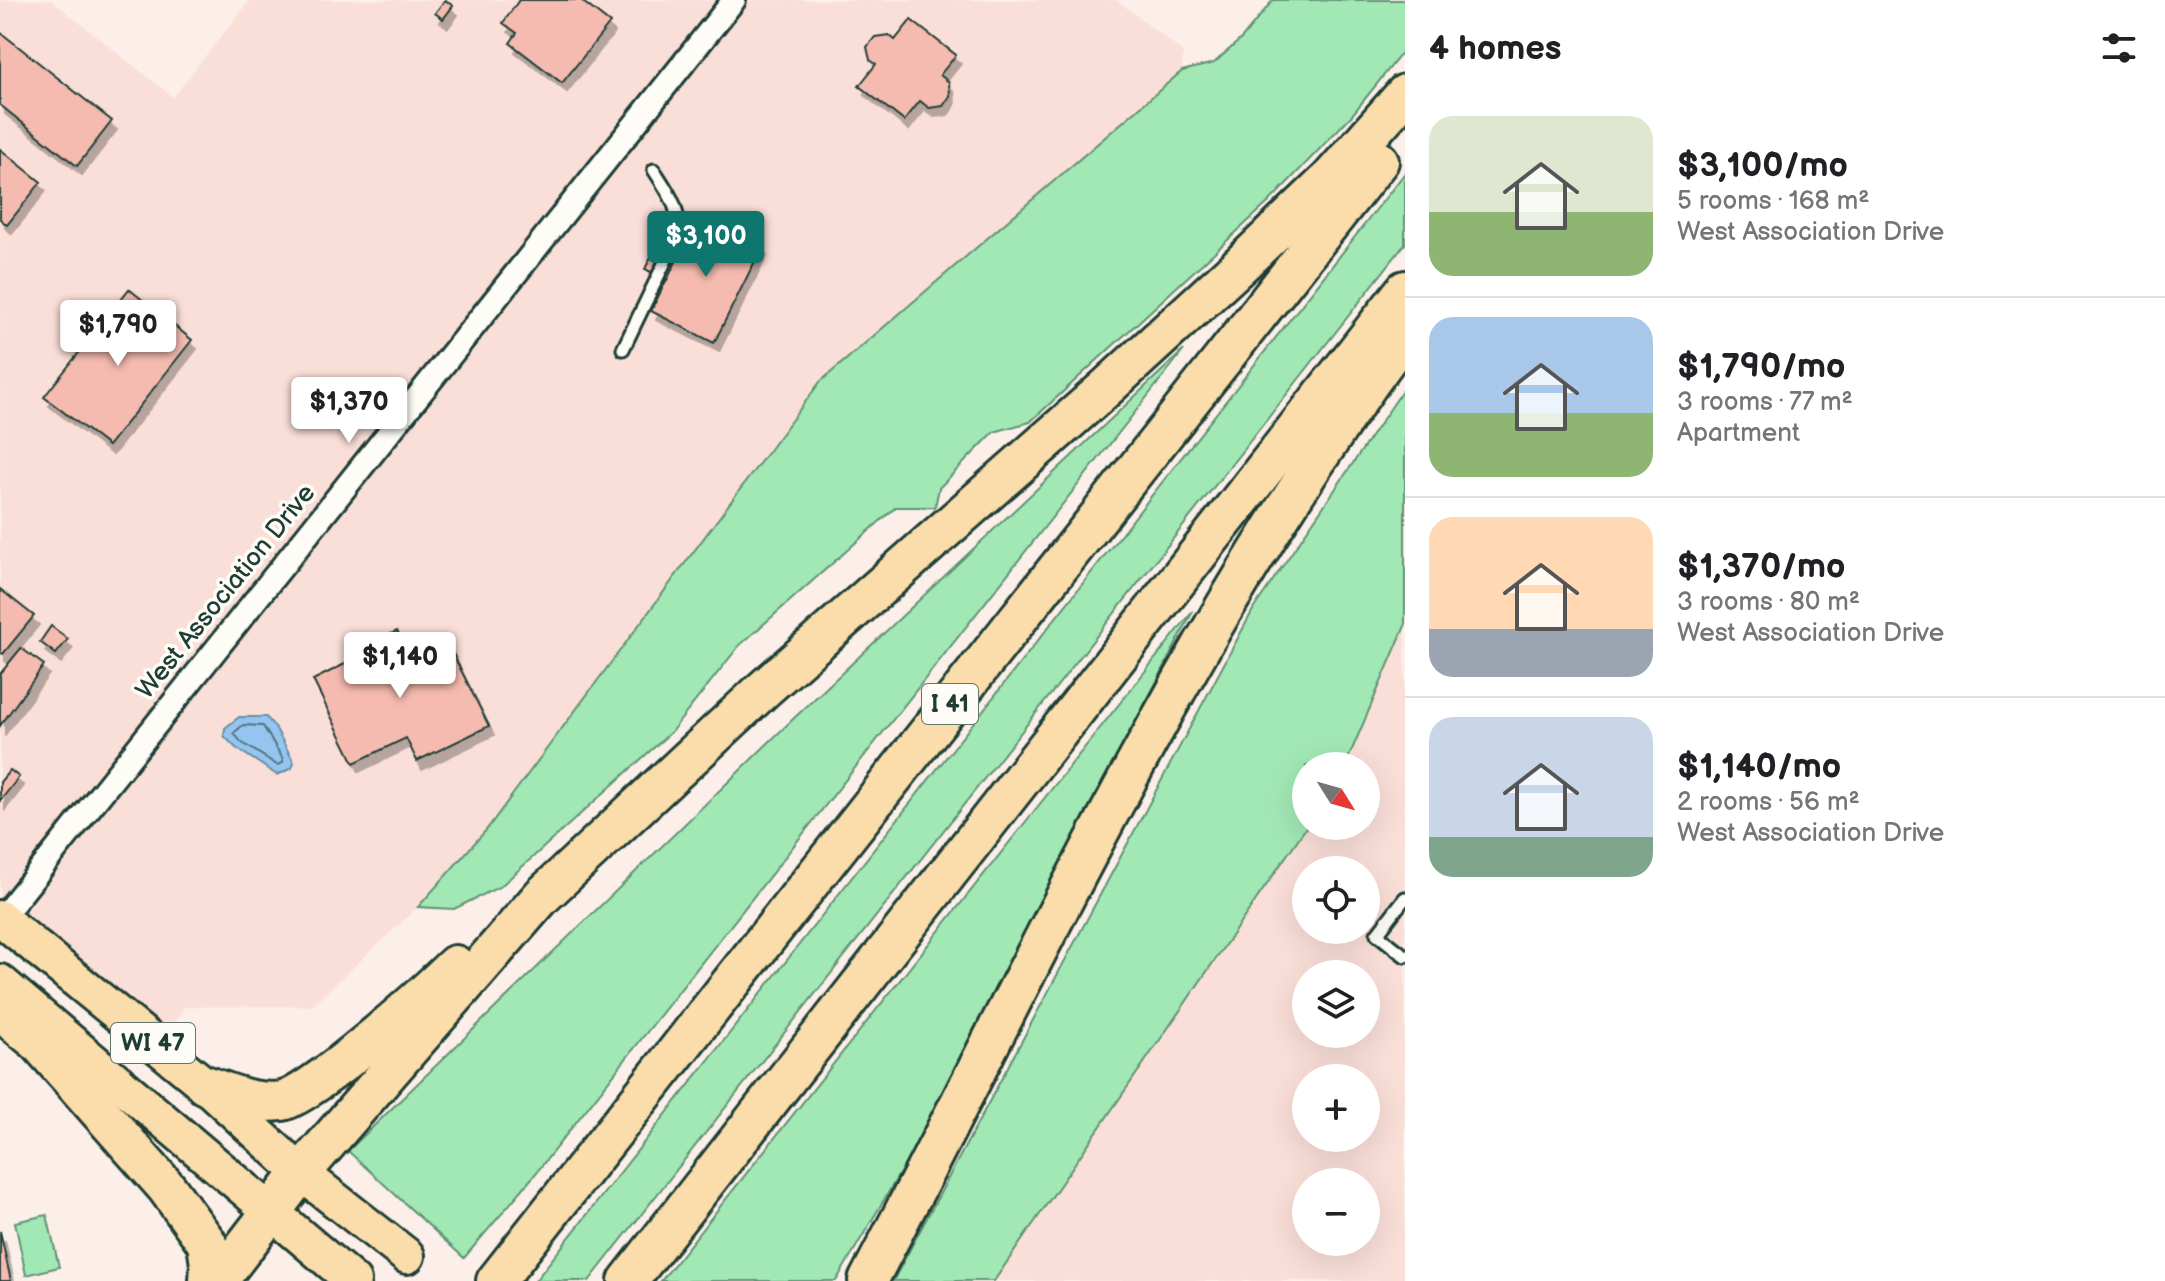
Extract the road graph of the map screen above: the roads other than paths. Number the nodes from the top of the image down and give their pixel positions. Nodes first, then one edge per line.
1 (734, 0) edge
2 (1405, 94) edge
3 (1405, 127) edge
4 (654, 170) dead end
5 (1405, 290) edge
6 (1405, 334) edge
7 (623, 349) dead end
8 (542, 896) junction
9 (1405, 898) edge
10 (0, 919) edge
11 (1405, 956) edge
12 (0, 982) edge
13 (0, 1011) edge
14 (205, 1085) junction
15 (301, 1173) junction
16 (272, 1212) junction
17 (407, 1256) dead end
18 (209, 1281) edge
19 (218, 1281) edge
20 (353, 1281) edge
21 (496, 1281) edge
22 (628, 1281) edge
23 (868, 1281) edge

1 - 10 street, West Association Drive
2 - 8 highway
3 - 21 highway, I 41
4 - 7 lane
5 - 22 highway
6 - 23 highway
8 - 14 highway
8 - 15 highway
9 - 11 lane
10 - 14 main road, WI 47
12 - 16 main road, WI 47
13 - 18 highway
14 - 15 main road, WI 47
15 - 16 highway
15 - 17 main road, WI 47
16 - 19 highway
16 - 20 main road, WI 47

